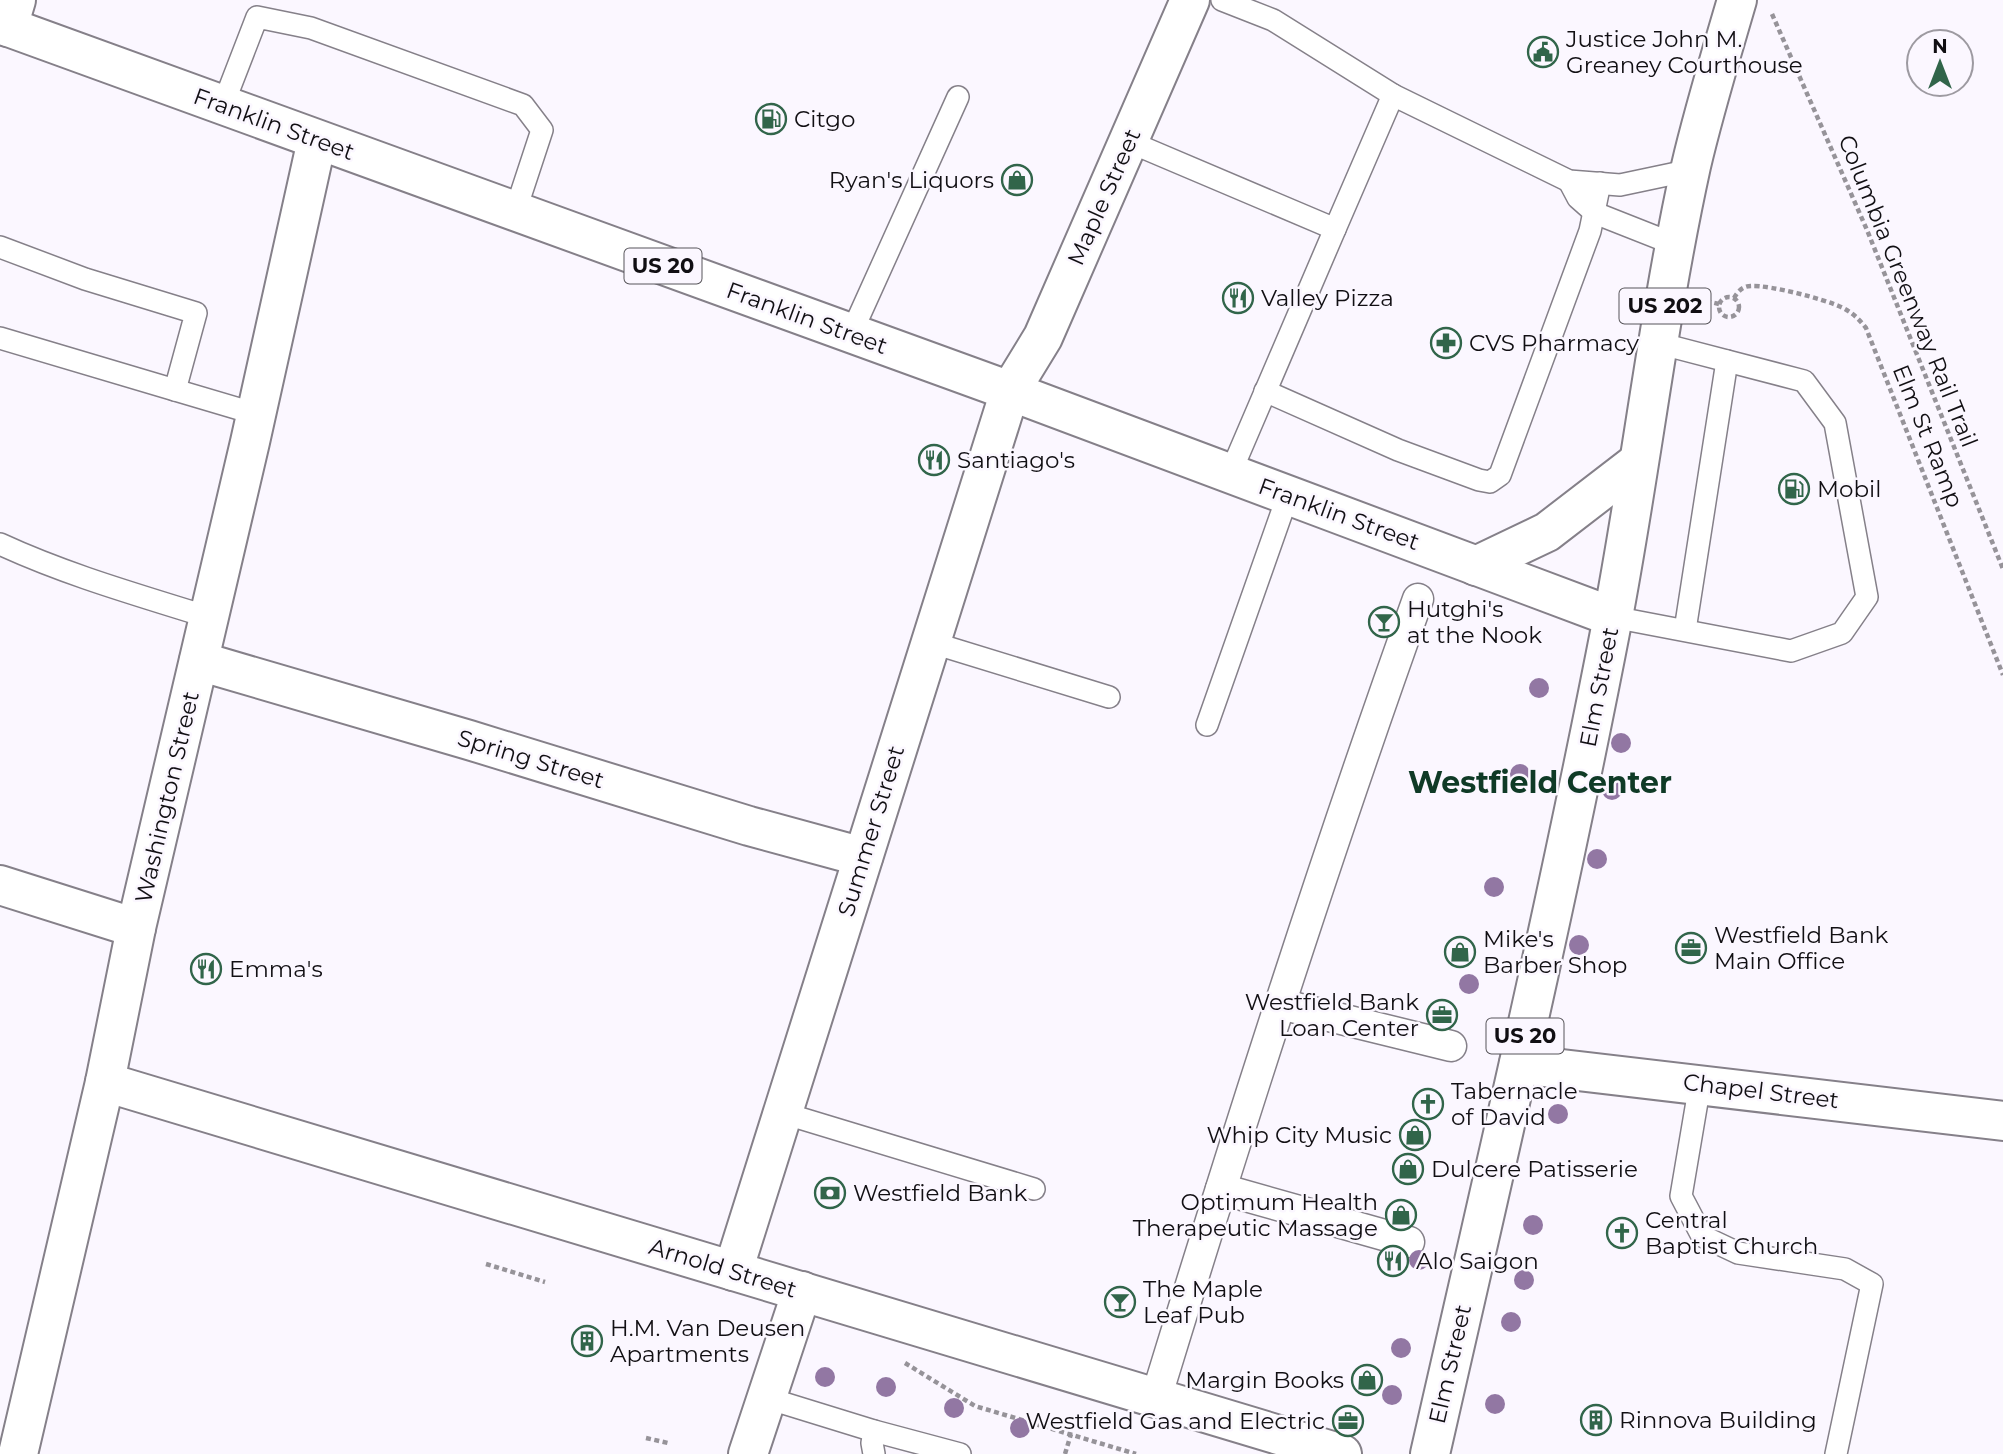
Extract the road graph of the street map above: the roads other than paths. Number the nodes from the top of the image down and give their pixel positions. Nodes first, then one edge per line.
1 (1190, 0) edge
2 (1222, 0) edge
3 (1737, 0) edge
4 (8, 17) edge
5 (1393, 95) junction
6 (958, 97) dead end
7 (223, 105) junction
8 (1130, 138) junction
9 (317, 140) junction
10 (1690, 170) junction
11 (1569, 181) junction
12 (1600, 183) junction
13 (515, 212) junction
14 (1595, 213) junction
15 (1335, 229) junction
16 (1676, 246) junction
17 (0, 247) edge
18 (851, 334) junction
19 (0, 338) edge
20 (1658, 343) junction
21 (1727, 361) junction
22 (175, 390) junction
23 (1010, 391) junction
24 (1265, 391) junction
25 (256, 414) junction
26 (1638, 462) junction
27 (1230, 474) junction
28 (1288, 495) junction
29 (0, 544) edge
30 (1476, 566) junction
31 (1418, 599) dead end
32 (208, 617) junction
33 (1613, 617) junction
34 (1685, 631) junction
35 (930, 642) junction
36 (199, 662) junction
37 (1109, 696) dead end
38 (1207, 725) dead end
39 (863, 858) junction
40 (0, 885) edge
41 (136, 928) junction
42 (1280, 1004) junction
43 (1451, 1046) dead end
44 (1519, 1064) junction
45 (104, 1082) junction
46 (1700, 1084) junction
47 (783, 1113) junction
48 (2003, 1121) edge
49 (1034, 1189) dead end
50 (1221, 1189) junction
51 (1409, 1242) dead end
52 (733, 1271) junction
53 (802, 1291) junction
54 (768, 1398) junction
55 (1156, 1398) junction
56 (874, 1432) junction
57 (18, 1454) edge
58 (748, 1454) edge
59 (874, 1454) edge
60 (960, 1454) edge
61 (1342, 1454) edge
62 (1430, 1454) edge
63 (1836, 1454) edge

1 - 8 main road, Maple Street
2 - 5 lane
3 - 10 main road, Elm Street / US 202
4 - 7 main road, Franklin Street / US 20
5 - 11 lane
5 - 15 lane
6 - 18 lane
7 - 9 main road, Franklin Street / US 20
7 - 13 lane
8 - 15 lane
8 - 23 main road, Maple Street
9 - 13 main road, Franklin Street / US 20
9 - 25 main road, Washington Street
10 - 12 lane
10 - 16 main road, Elm Street / US 202
11 - 12 lane
11 - 14 lane
12 - 14 lane
13 - 18 main road, Franklin Street / US 20
14 - 16 lane
14 - 24 lane
15 - 24 lane
16 - 20 main road, Elm Street / US 202
17 - 22 lane
18 - 23 main road, Franklin Street / US 20
19 - 22 lane
20 - 21 lane
20 - 26 main road, Elm Street / US 202
21 - 34 lane
21 - 34 lane
22 - 25 lane
23 - 27 main road, Franklin Street / US 20
23 - 35 main road, Summer Street
24 - 27 lane
25 - 32 main road, Washington Street
26 - 30 main road
26 - 33 main road, Elm Street / US 202
27 - 28 main road, Franklin Street / US 20
28 - 30 main road, Franklin Street / US 20
28 - 38 lane
29 - 32 lane
30 - 33 main road, Franklin Street / US 20
31 - 42 street
32 - 36 main road, Washington Street
33 - 34 lane
33 - 44 main road, Elm Street / US 20
35 - 37 lane
35 - 39 main road, Summer Street
36 - 39 main road, Spring Street
36 - 41 main road, Washington Street
39 - 47 main road, Summer Street
40 - 41 main road
41 - 45 main road, Washington Street
42 - 43 street
42 - 50 street
44 - 46 main road, Chapel Street
44 - 62 main road, Elm Street / US 20
45 - 52 main road, Arnold Street
45 - 57 main road, Washington Street
46 - 48 main road, Chapel Street
46 - 63 lane
47 - 49 lane
47 - 52 main road, Summer Street
50 - 51 street
50 - 55 street
52 - 53 main road, Arnold Street
53 - 54 main road
53 - 55 main road, Arnold Street
54 - 56 lane
54 - 58 main road
55 - 61 main road, Arnold Street
56 - 59 lane
56 - 60 lane

